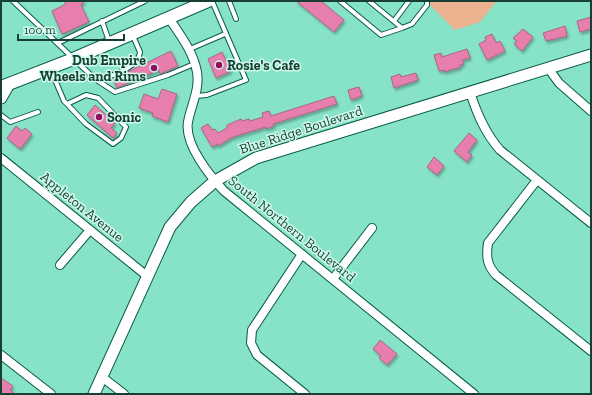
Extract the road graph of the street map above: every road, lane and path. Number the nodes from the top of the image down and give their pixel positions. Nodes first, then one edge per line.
1 (13, 1) edge
2 (145, 1) edge
3 (208, 1) edge
4 (212, 1) edge
5 (229, 1) edge
6 (340, 1) edge
7 (369, 1) edge
8 (410, 1) edge
9 (426, 1) edge
10 (169, 18) junction
11 (236, 19) dead end
12 (102, 21) junction
13 (394, 21) junction
14 (402, 28) junction
15 (132, 34) junction
16 (225, 34) junction
17 (110, 43) junction
18 (58, 44) junction
19 (190, 49) junction
20 (591, 55) edge
21 (73, 59) junction
22 (194, 64) junction
23 (50, 68) junction
24 (548, 68) junction
25 (98, 81) junction
26 (5, 85) edge
27 (470, 92) junction
28 (196, 96) junction
29 (1, 98) edge
30 (67, 104) junction
31 (591, 111) edge
32 (38, 112) dead end
33 (1, 115) edge
34 (1, 158) edge
35 (537, 180) junction
36 (215, 181) junction
37 (591, 223) edge
38 (372, 228) dead end
39 (90, 230) junction
40 (302, 254) junction
41 (60, 265) dead end
42 (147, 276) junction
43 (333, 279) junction
44 (591, 351) edge
45 (1, 355) edge
46 (102, 377) junction
47 (51, 394) edge
48 (94, 394) edge
49 (124, 394) edge
50 (305, 394) edge
51 (474, 394) edge

1 - 18 lane
2 - 12 lane
3 - 10 main road
4 - 16 lane
5 - 11 lane
6 - 14 lane
7 - 13 lane
8 - 13 lane
9 - 14 lane
10 - 15 main road
10 - 19 street, South Northern Boulevard
12 - 17 lane
12 - 18 lane
13 - 14 lane
15 - 17 main road
15 - 25 lane
16 - 19 lane
16 - 28 lane
17 - 21 main road
18 - 21 lane
19 - 22 street, South Northern Boulevard
20 - 24 street, Blue Ridge Boulevard
21 - 23 main road
21 - 25 lane
22 - 25 lane
22 - 28 street, South Northern Boulevard
23 - 26 main road
23 - 30 lane
24 - 27 street, Blue Ridge Boulevard
24 - 31 street
26 - 29 street
27 - 35 street
27 - 36 street, Blue Ridge Boulevard
28 - 36 street, South Northern Boulevard
30 - 30 lane
32 - 33 lane
34 - 39 street, Appleton Avenue
35 - 37 street
35 - 44 street
36 - 40 street, South Northern Boulevard
36 - 42 street, Blue Ridge Boulevard
38 - 43 street
39 - 41 street
39 - 42 street, Appleton Avenue
40 - 43 street, South Northern Boulevard
40 - 50 street
42 - 46 street, Blue Ridge Boulevard
43 - 51 street, South Northern Boulevard
45 - 47 street
46 - 48 street, Blue Ridge Boulevard
46 - 49 street

